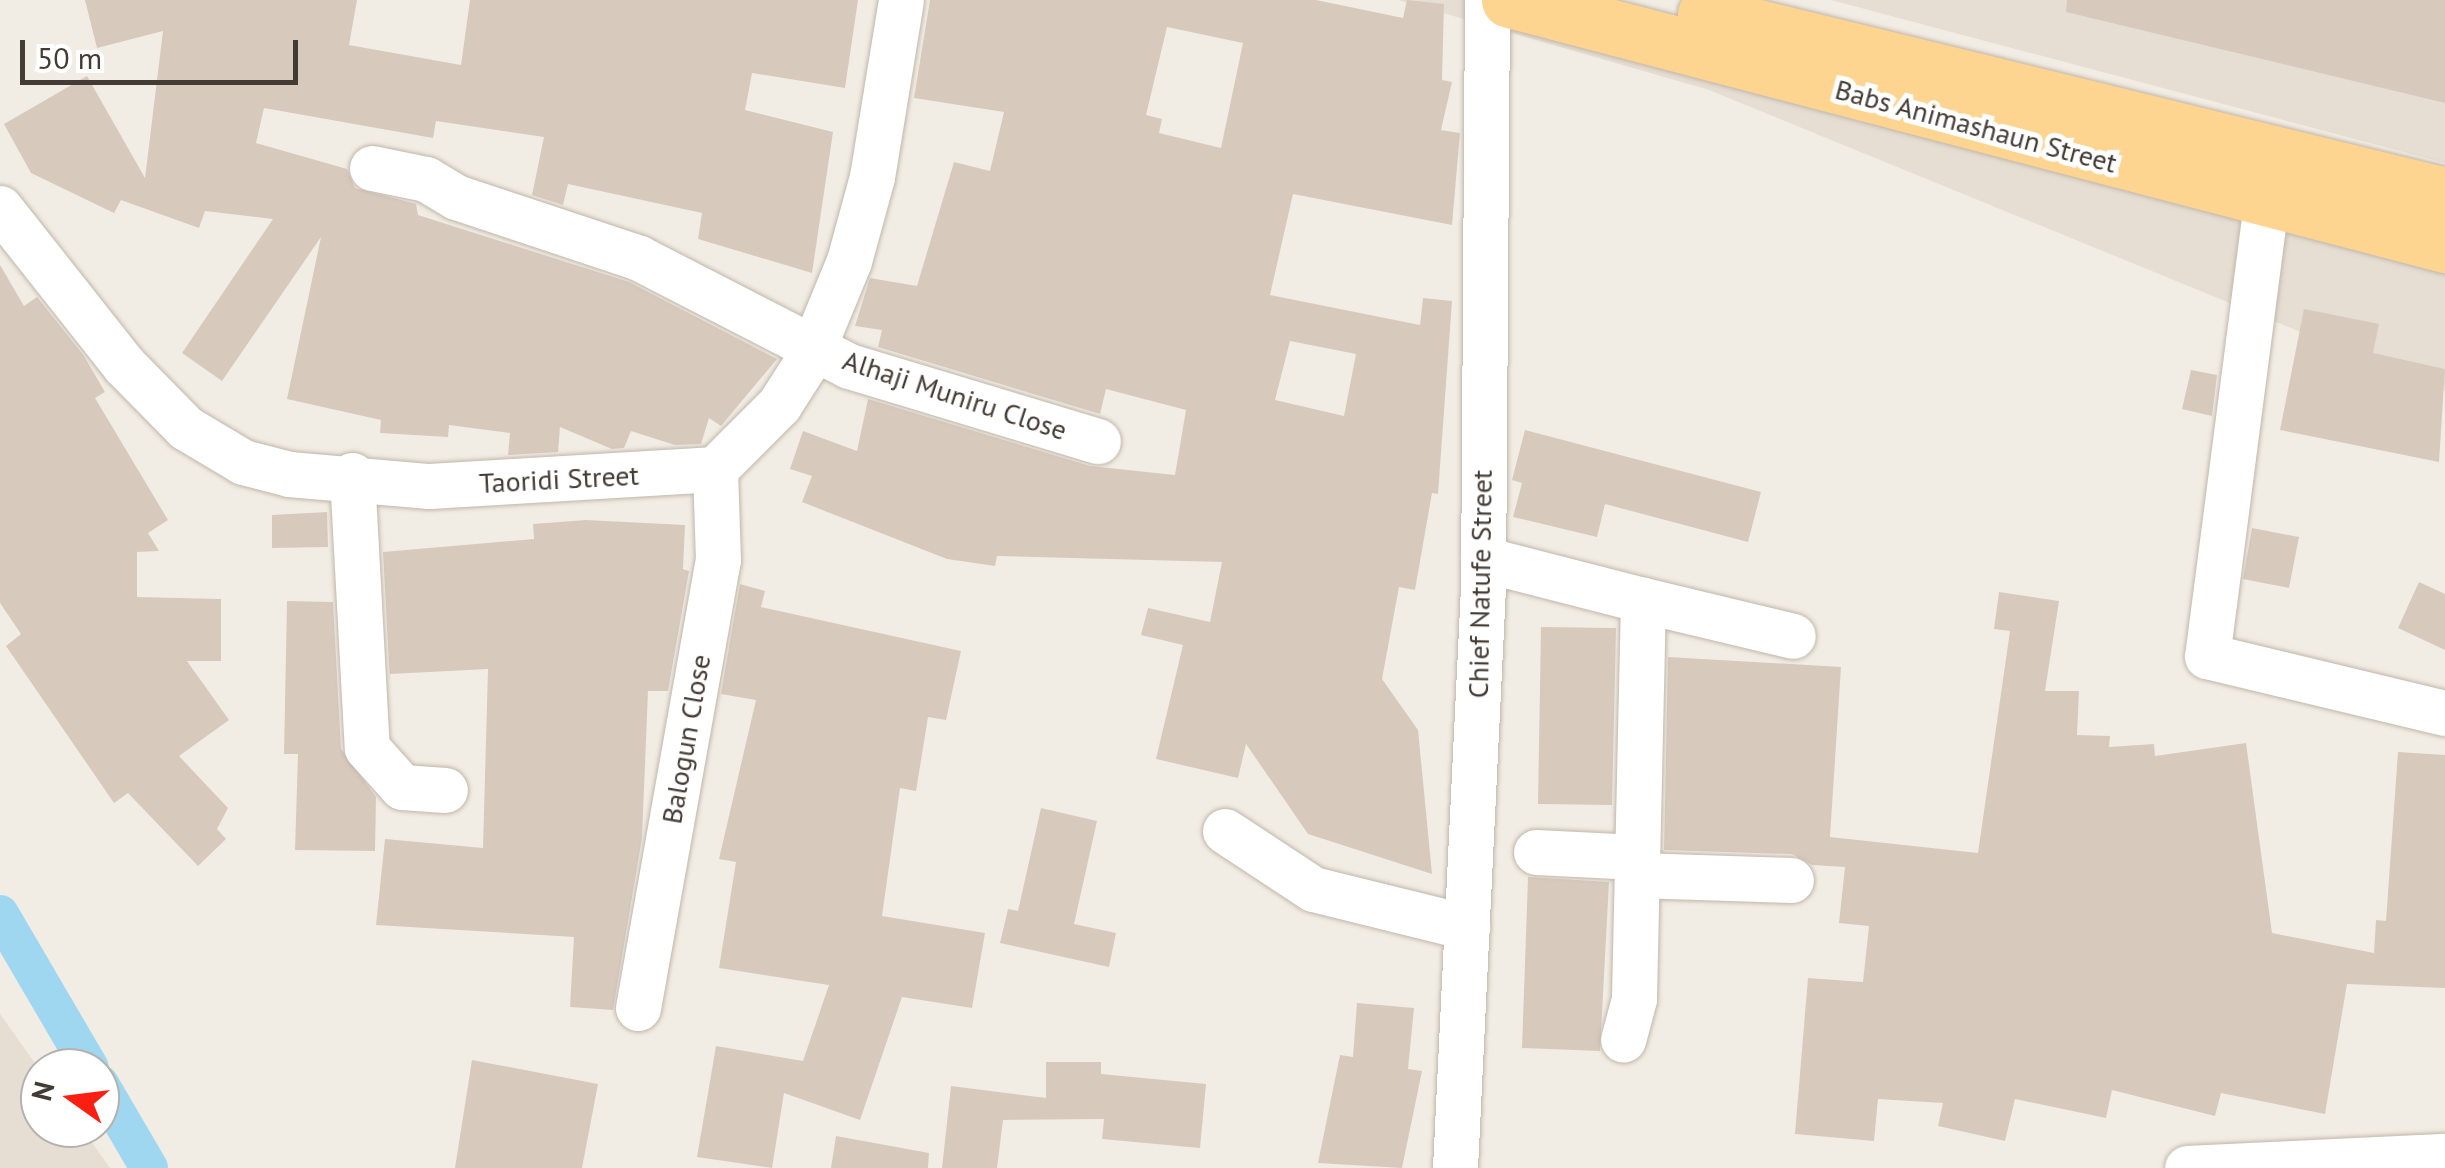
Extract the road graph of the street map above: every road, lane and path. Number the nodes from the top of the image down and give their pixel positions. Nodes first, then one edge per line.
1 (900, 0) edge
2 (1487, 0) edge
3 (1510, 0) edge
4 (1646, 0) edge
5 (372, 168) dead end
6 (2445, 195) edge
7 (2266, 203) junction
8 (0, 208) edge
9 (2445, 245) edge
10 (814, 344) junction
11 (1098, 441) dead end
12 (715, 469) junction
13 (352, 475) junction
14 (1483, 559) junction
15 (1643, 600) junction
16 (1792, 636) dead end
17 (2445, 713) edge
18 (444, 790) dead end
19 (1225, 831) dead end
20 (1536, 852) dead end
21 (1637, 866) junction
22 (1791, 880) dead end
23 (1467, 927) junction
24 (638, 1008) dead end
25 (1623, 1040) dead end
26 (2445, 1156) edge
27 (1455, 1168) edge
28 (2187, 1168) edge

1 - 10 street
2 - 14 street, Chief Natufe Street
3 - 7 main road, Babs Animashaun Street
4 - 6 main road, Babs Animashaun Street
5 - 10 street, Alhaji Muniru Close
7 - 9 main road, Babs Animashaun Street
7 - 17 street
8 - 13 street, Taoridi Street
10 - 11 street, Alhaji Muniru Close
10 - 12 street
12 - 13 street, Taoridi Street
12 - 24 street, Balogun Close
13 - 18 street
14 - 15 street
14 - 23 street, Chief Natufe Street
15 - 16 street
15 - 21 street
19 - 23 street
20 - 21 street
21 - 22 street
21 - 25 street
23 - 27 street, Chief Natufe Street
26 - 28 street

